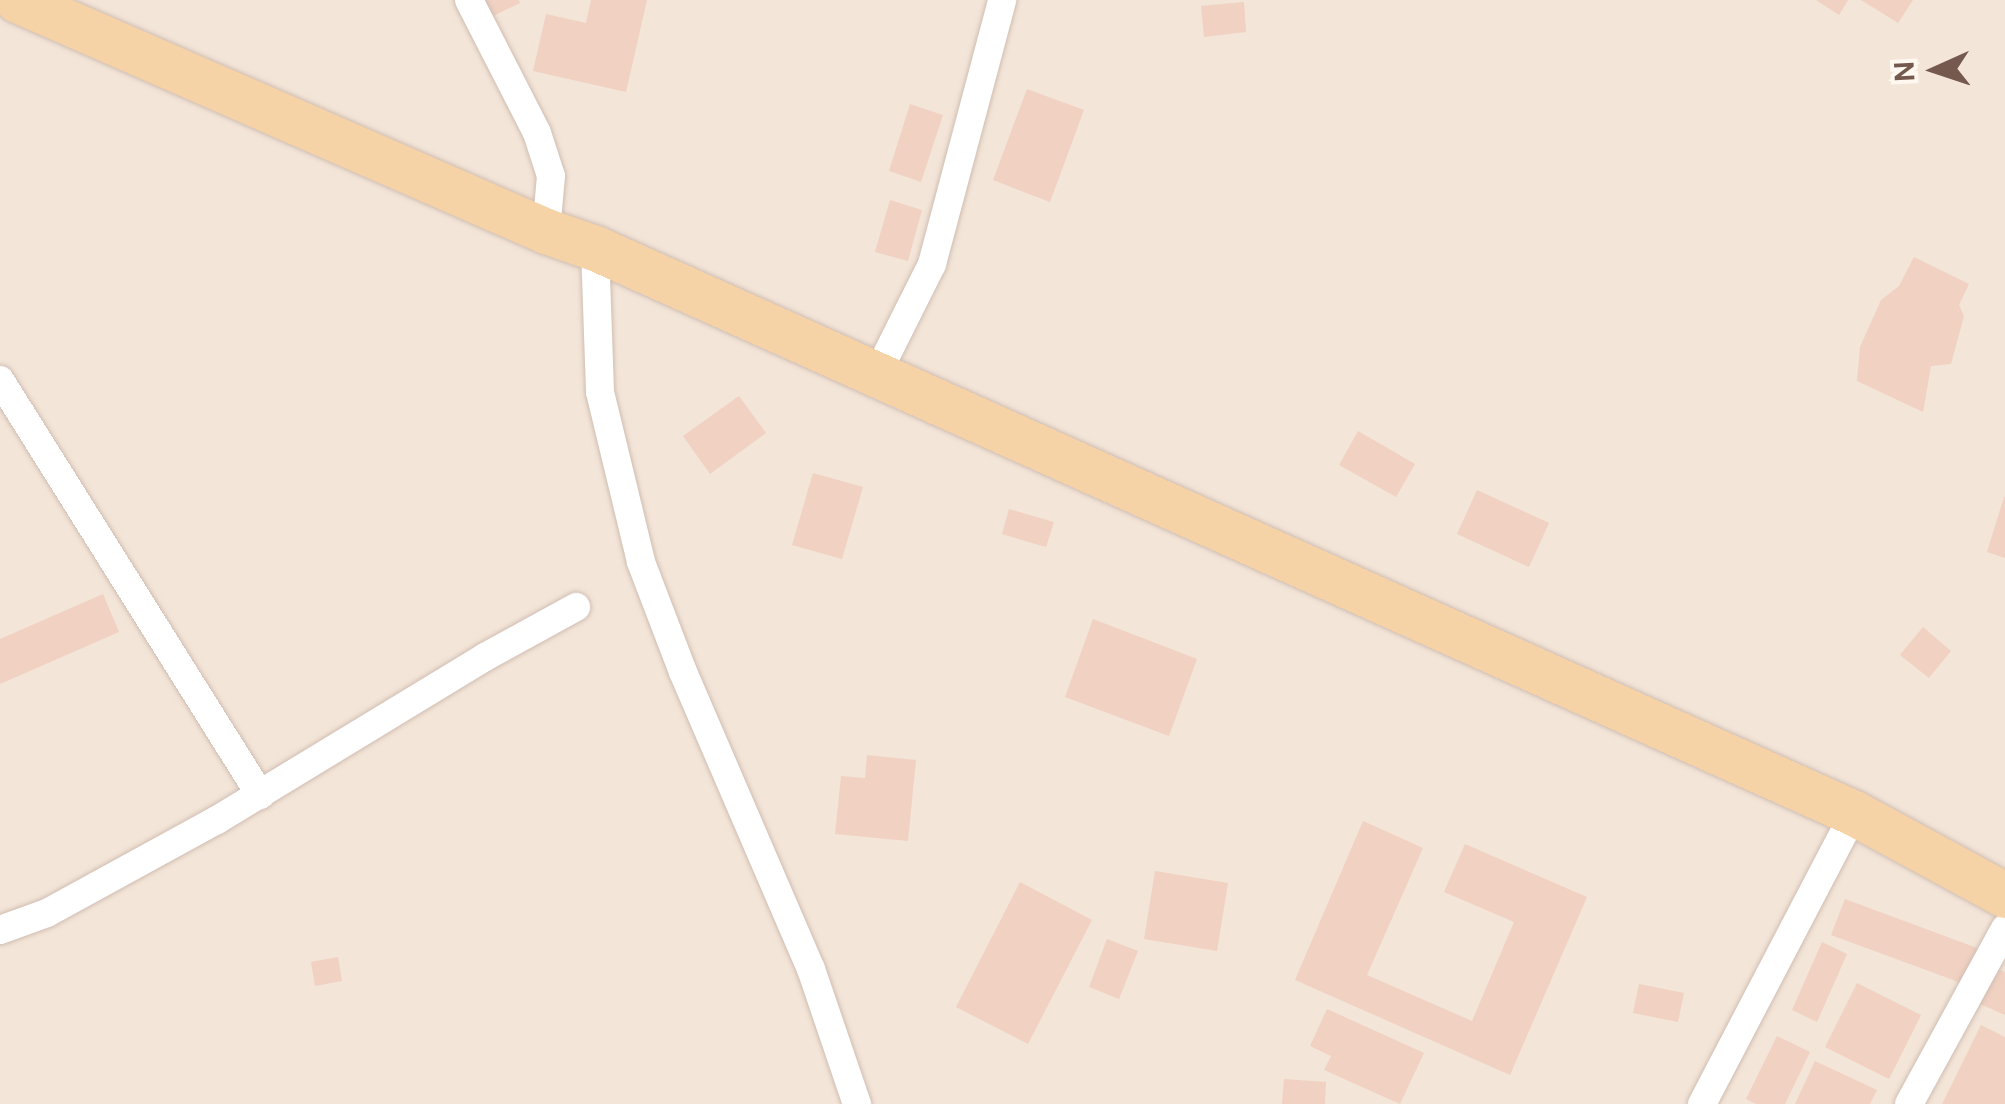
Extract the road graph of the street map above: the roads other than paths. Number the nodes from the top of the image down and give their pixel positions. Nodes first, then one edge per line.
1 (18, 0) edge
2 (469, 0) edge
3 (1002, 0) edge
4 (546, 230) junction
5 (595, 248) junction
6 (877, 374) junction
7 (0, 380) edge
8 (576, 607) dead end
9 (260, 795) junction
10 (1854, 813) junction
11 (2005, 895) edge
12 (2005, 929) edge
13 (0, 930) edge
14 (857, 1104) edge
15 (1702, 1104) edge
16 (1909, 1104) edge

1 - 4 main road
2 - 4 street
3 - 6 street
4 - 5 main road
5 - 6 main road
5 - 14 street
6 - 10 main road
7 - 9 street
8 - 9 street
9 - 13 street
10 - 11 main road
10 - 15 street
12 - 16 street

